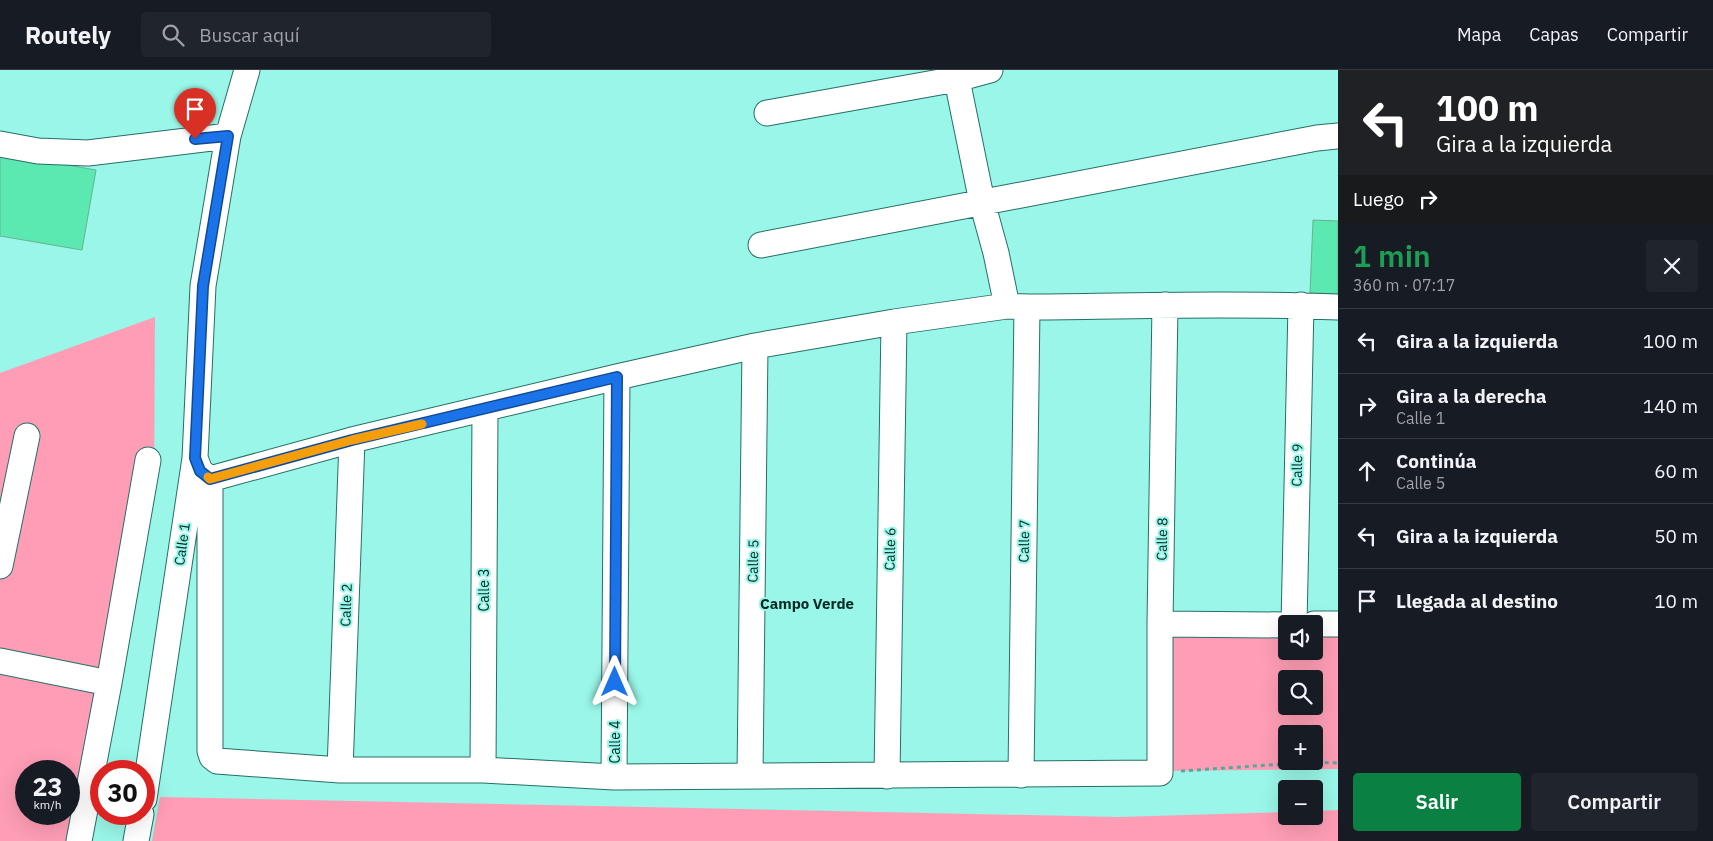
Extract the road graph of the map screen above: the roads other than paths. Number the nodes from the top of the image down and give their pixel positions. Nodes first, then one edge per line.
1 (247, 70) edge
2 (990, 70) edge
3 (956, 74) edge
4 (767, 114) dead end
5 (228, 136) junction
6 (1338, 136) edge
7 (0, 144) edge
8 (982, 202) junction
9 (761, 245) dead end
10 (1165, 305) junction
11 (1301, 305) junction
12 (1017, 307) junction
13 (1338, 307) edge
14 (894, 322) junction
15 (755, 346) junction
16 (617, 377) junction
17 (484, 409) junction
18 (26, 436) dead end
19 (352, 440) junction
20 (195, 458) junction
21 (148, 460) dead end
22 (210, 479) junction
23 (0, 566) edge
24 (1294, 615) edge
25 (1160, 624) junction
26 (1323, 624) edge
27 (1338, 624) edge
28 (1278, 625) edge
29 (0, 661) edge
30 (109, 683) junction
31 (150, 760) edge
32 (340, 770) junction
33 (483, 770) junction
34 (1021, 775) junction
35 (750, 776) junction
36 (886, 776) junction
37 (614, 777) junction
38 (139, 825) edge
39 (79, 841) edge
40 (136, 841) edge

1 - 5 street
2 - 3 street
3 - 4 street
3 - 8 street, Calle 7
5 - 7 street
5 - 20 street, Calle 1
6 - 8 street
8 - 9 street
8 - 12 street, Calle 7
10 - 11 street
10 - 12 street
10 - 25 street, Calle 8
11 - 13 street
11 - 24 street, Calle 9
12 - 14 street
12 - 34 street, Calle 7
14 - 15 street
14 - 36 street, Calle 6
15 - 16 street
15 - 35 street, Calle 5
16 - 17 street
16 - 37 street, Calle 4
17 - 19 street
17 - 33 street, Calle 3
18 - 23 street
19 - 22 street
19 - 32 street, Calle 2
20 - 22 street
20 - 31 street, Calle 1
21 - 30 street
22 - 32 street
25 - 28 street
25 - 34 street, Calle 8
26 - 27 street
29 - 30 street
30 - 39 street
32 - 33 street
33 - 37 street
34 - 36 street
35 - 36 street
35 - 37 street
38 - 40 street

